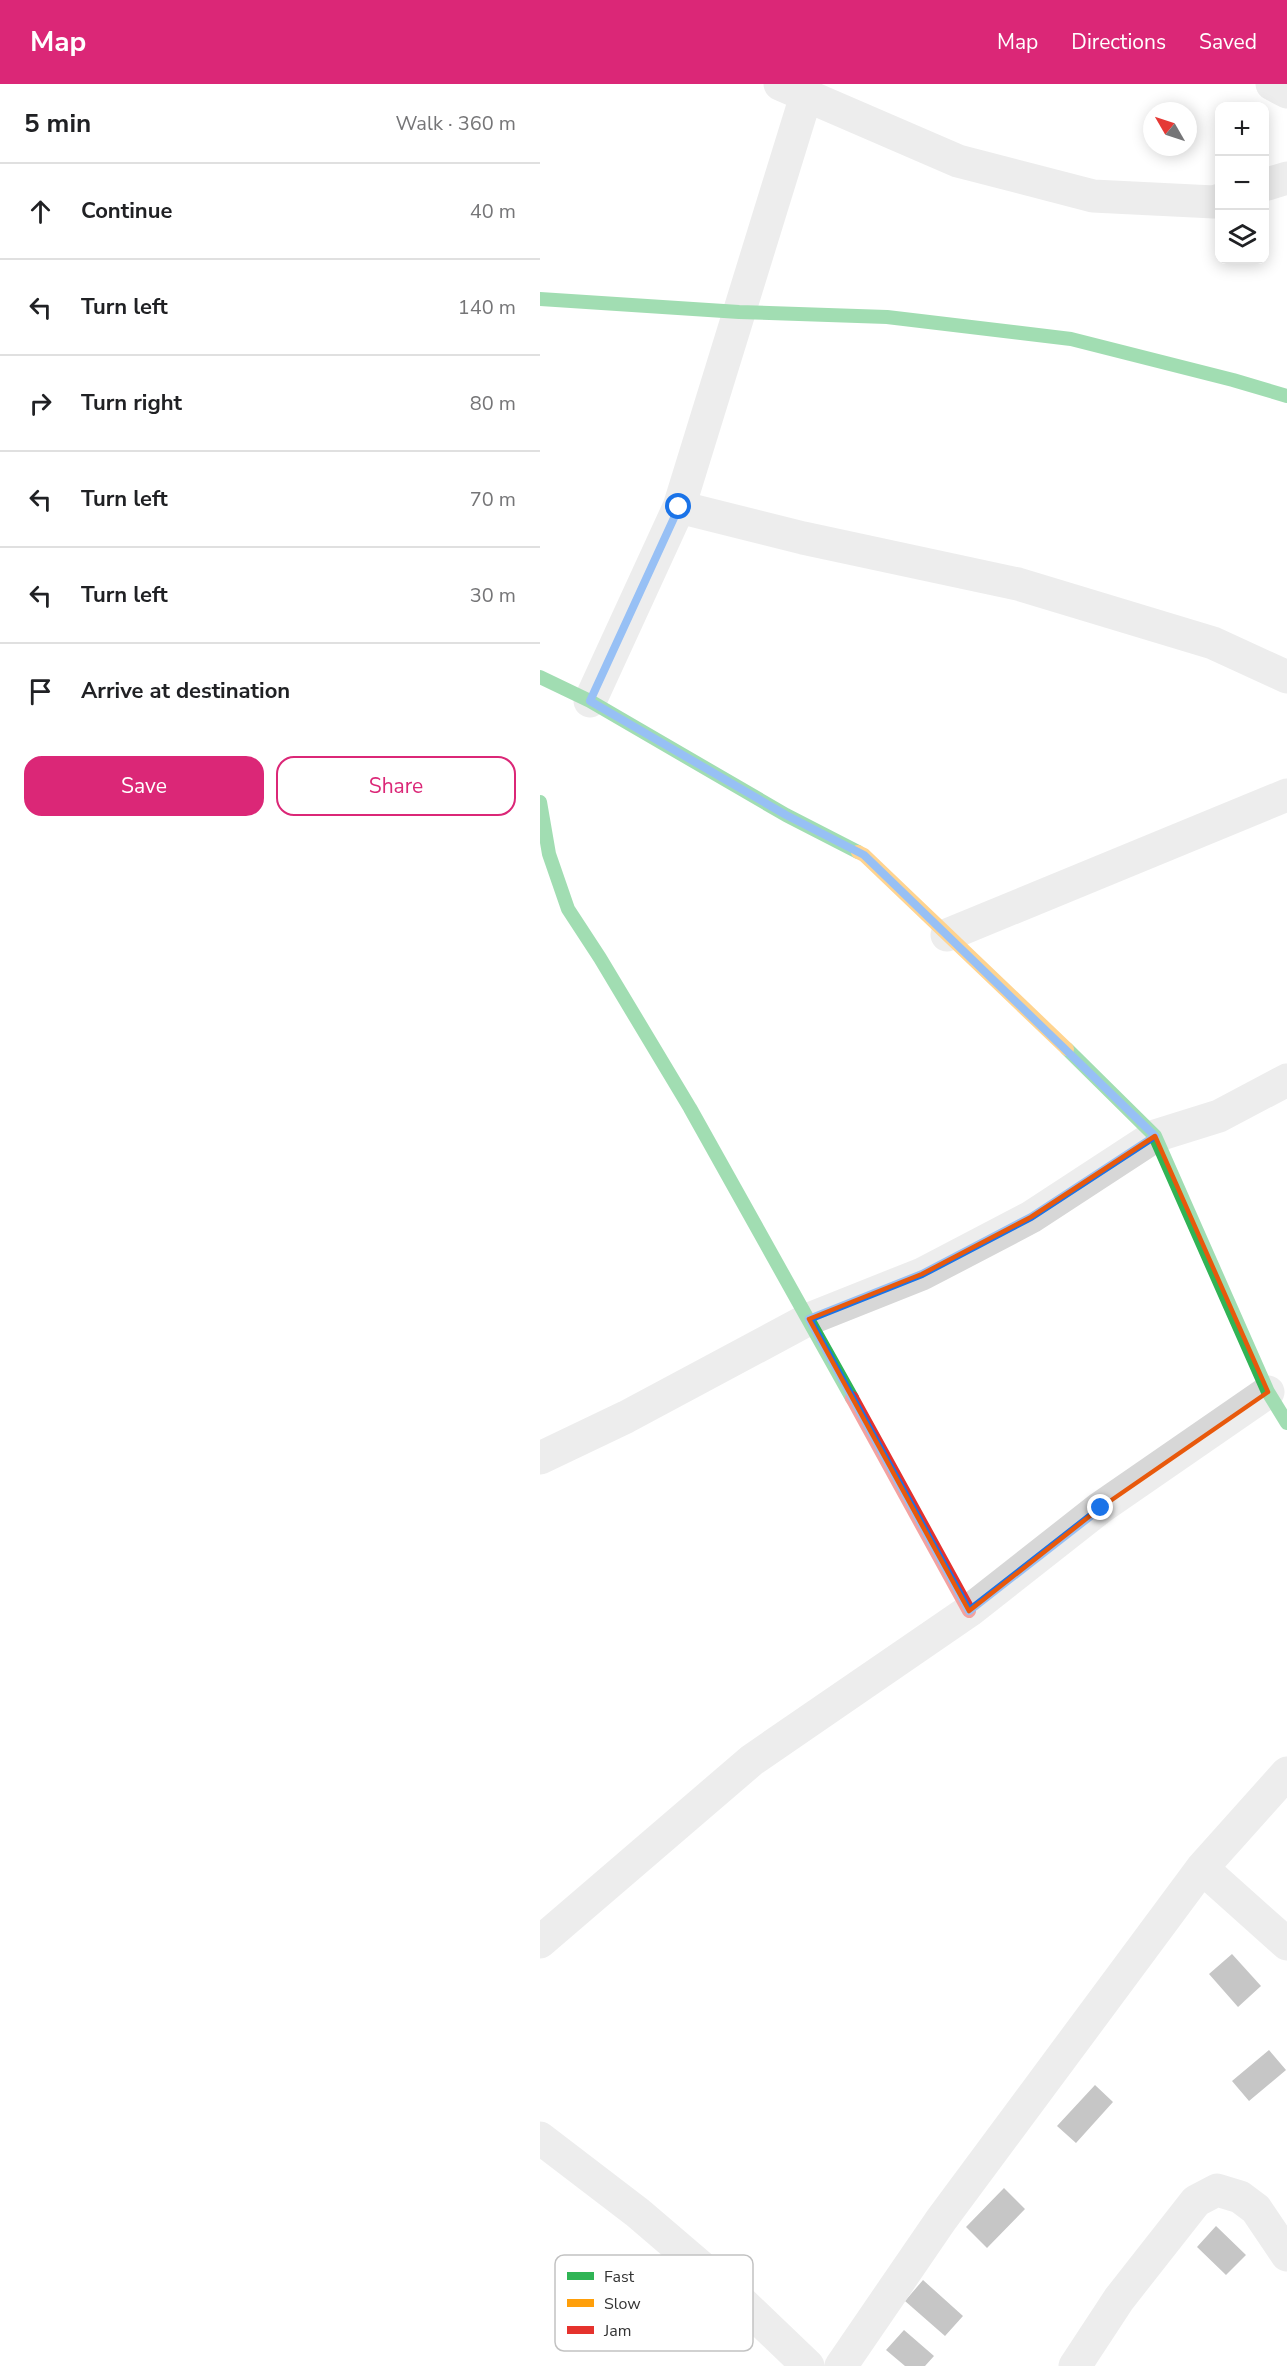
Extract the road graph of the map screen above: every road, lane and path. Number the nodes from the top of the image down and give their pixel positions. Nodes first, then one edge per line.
1 (1272, 84) edge
2 (793, 90) edge
3 (1287, 92) edge
4 (1287, 178) edge
5 (1269, 183) edge
6 (1215, 202) edge
7 (540, 299) edge
8 (739, 312) junction
9 (1287, 396) edge
10 (679, 507) junction
11 (540, 677) edge
12 (1287, 677) edge
13 (590, 701) junction
14 (1287, 795) edge
15 (540, 802) edge
16 (947, 935) junction
17 (1287, 1080) edge
18 (1155, 1136) junction
19 (809, 1319) junction
20 (1268, 1392) junction
21 (1287, 1423) edge
22 (540, 1458) edge
23 (969, 1611) junction
24 (1287, 1773) edge
25 (1202, 1868) junction
26 (540, 1942) edge
27 (1287, 1944) edge
28 (540, 2138) edge
29 (1287, 2254) edge
30 (688, 2255) edge
31 (753, 2313) edge
32 (808, 2366) edge
33 (841, 2366) edge
34 (1075, 2366) edge

1 - 3 street
2 - 6 street
2 - 8 street
4 - 5 street
7 - 8 street
8 - 9 street
8 - 10 street
10 - 12 street
10 - 13 street
11 - 13 street
13 - 16 street
14 - 16 street
15 - 19 street
16 - 18 street
17 - 18 street
18 - 19 street
18 - 20 street
19 - 22 street
19 - 23 street
20 - 21 street
20 - 23 street
23 - 26 street
24 - 25 street
25 - 27 street
25 - 33 street
28 - 30 street
29 - 34 street
31 - 32 street

